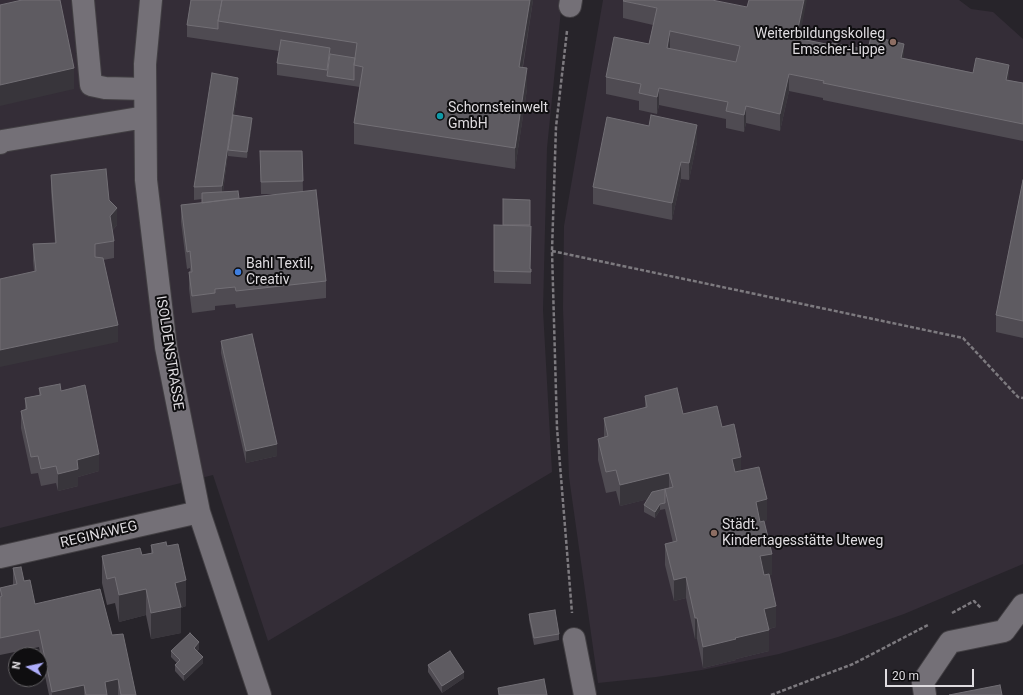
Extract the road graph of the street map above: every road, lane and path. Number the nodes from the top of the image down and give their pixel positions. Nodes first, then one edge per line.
1 (83, 0) edge
2 (151, 0) edge
3 (570, 3) edge
4 (145, 89) junction
5 (145, 117) junction
6 (0, 143) edge
7 (552, 250) junction
8 (1023, 398) edge
9 (199, 512) junction
10 (0, 557) edge
11 (1023, 605) edge
12 (947, 615) dead end
13 (934, 622) dead end
14 (1004, 631) junction
15 (574, 639) joint
16 (260, 695) edge
17 (585, 695) edge
18 (771, 695) edge
19 (926, 695) edge

1 - 4 street
2 - 4 street, ISOLDENSTRASSE
3 - 7 path
4 - 5 street, ISOLDENSTRASSE
5 - 6 street
5 - 9 street, ISOLDENSTRASSE
7 - 8 path
7 - 15 path
9 - 10 street, REGINAWEG
9 - 16 street, ISOLDENSTRASSE
11 - 14 street
12 - 14 path
13 - 18 path
14 - 19 street
15 - 17 street

